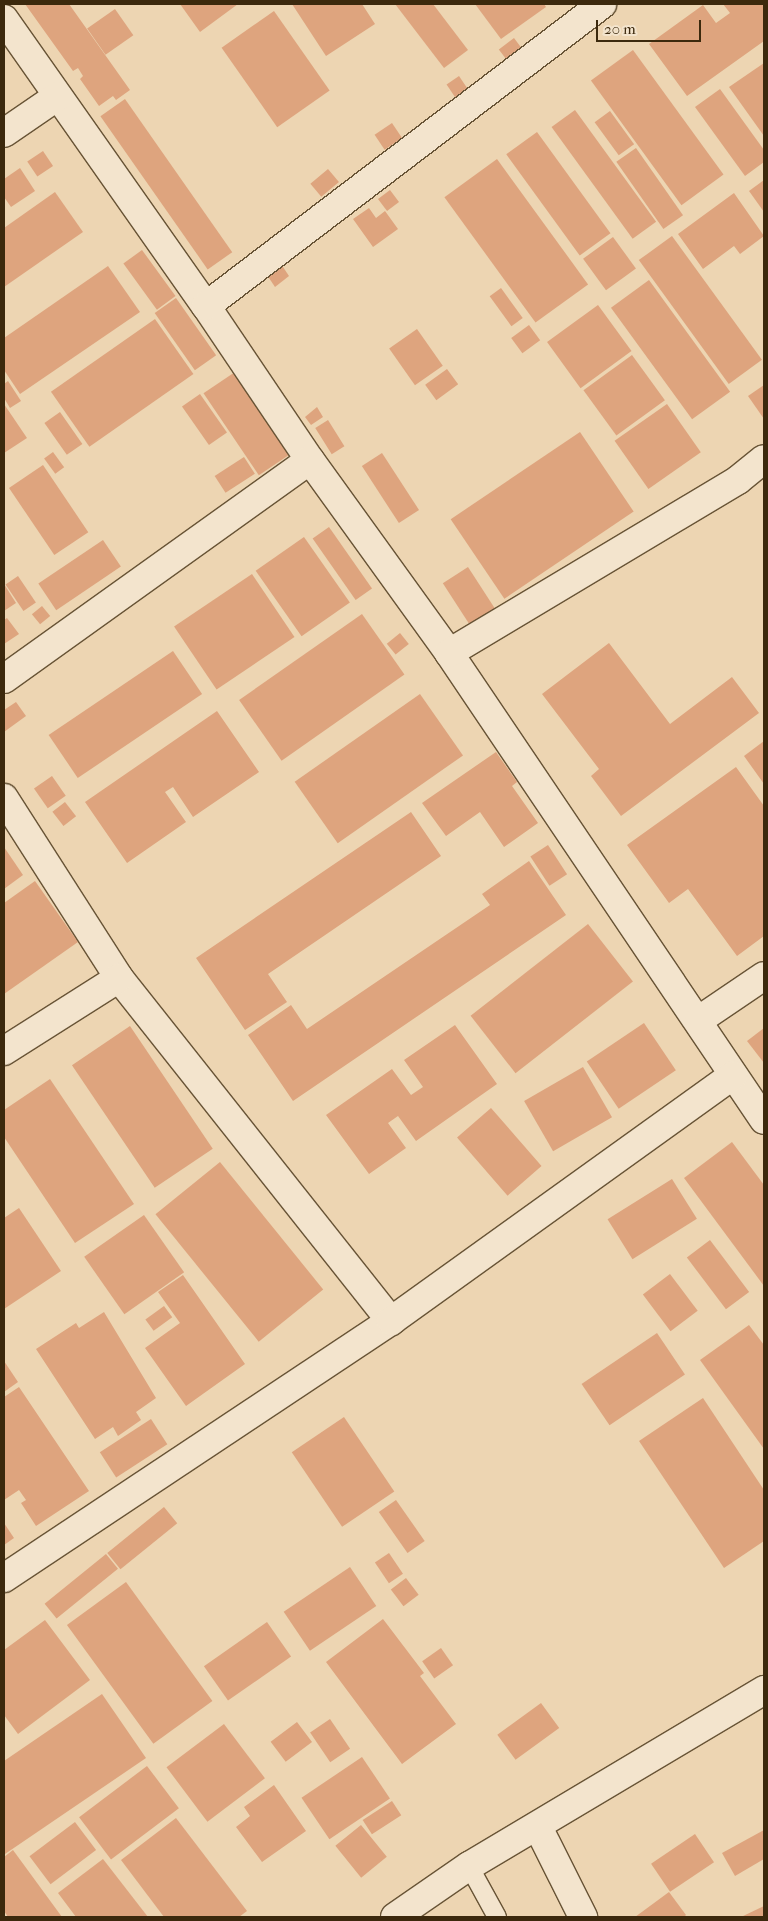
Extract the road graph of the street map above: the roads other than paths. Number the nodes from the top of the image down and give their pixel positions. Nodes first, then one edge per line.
1 (602, 4) edge
2 (4, 19) edge
3 (58, 96) junction
4 (4, 134) edge
5 (206, 306) junction
6 (764, 459) edge
7 (310, 460) junction
8 (449, 653) junction
9 (4, 679) edge
10 (4, 798) edge
11 (764, 976) edge
12 (119, 978) junction
13 (699, 1020) junction
14 (4, 1050) edge
15 (733, 1075) junction
16 (764, 1120) edge
17 (391, 1321) junction
18 (4, 1578) edge
19 (764, 1690) edge
20 (538, 1827) junction
21 (469, 1866) junction
22 (395, 1917) edge
23 (497, 1917) edge
24 (583, 1917) edge

1 - 5 street
2 - 3 street
3 - 4 street
3 - 5 street
5 - 7 street
6 - 8 street
7 - 8 street
7 - 9 street
8 - 13 street
10 - 12 street
11 - 13 street
12 - 14 street
12 - 17 street
13 - 15 street
15 - 16 street
15 - 17 street
17 - 18 street
19 - 20 street
20 - 21 street
20 - 24 street
21 - 22 street
21 - 23 lane

